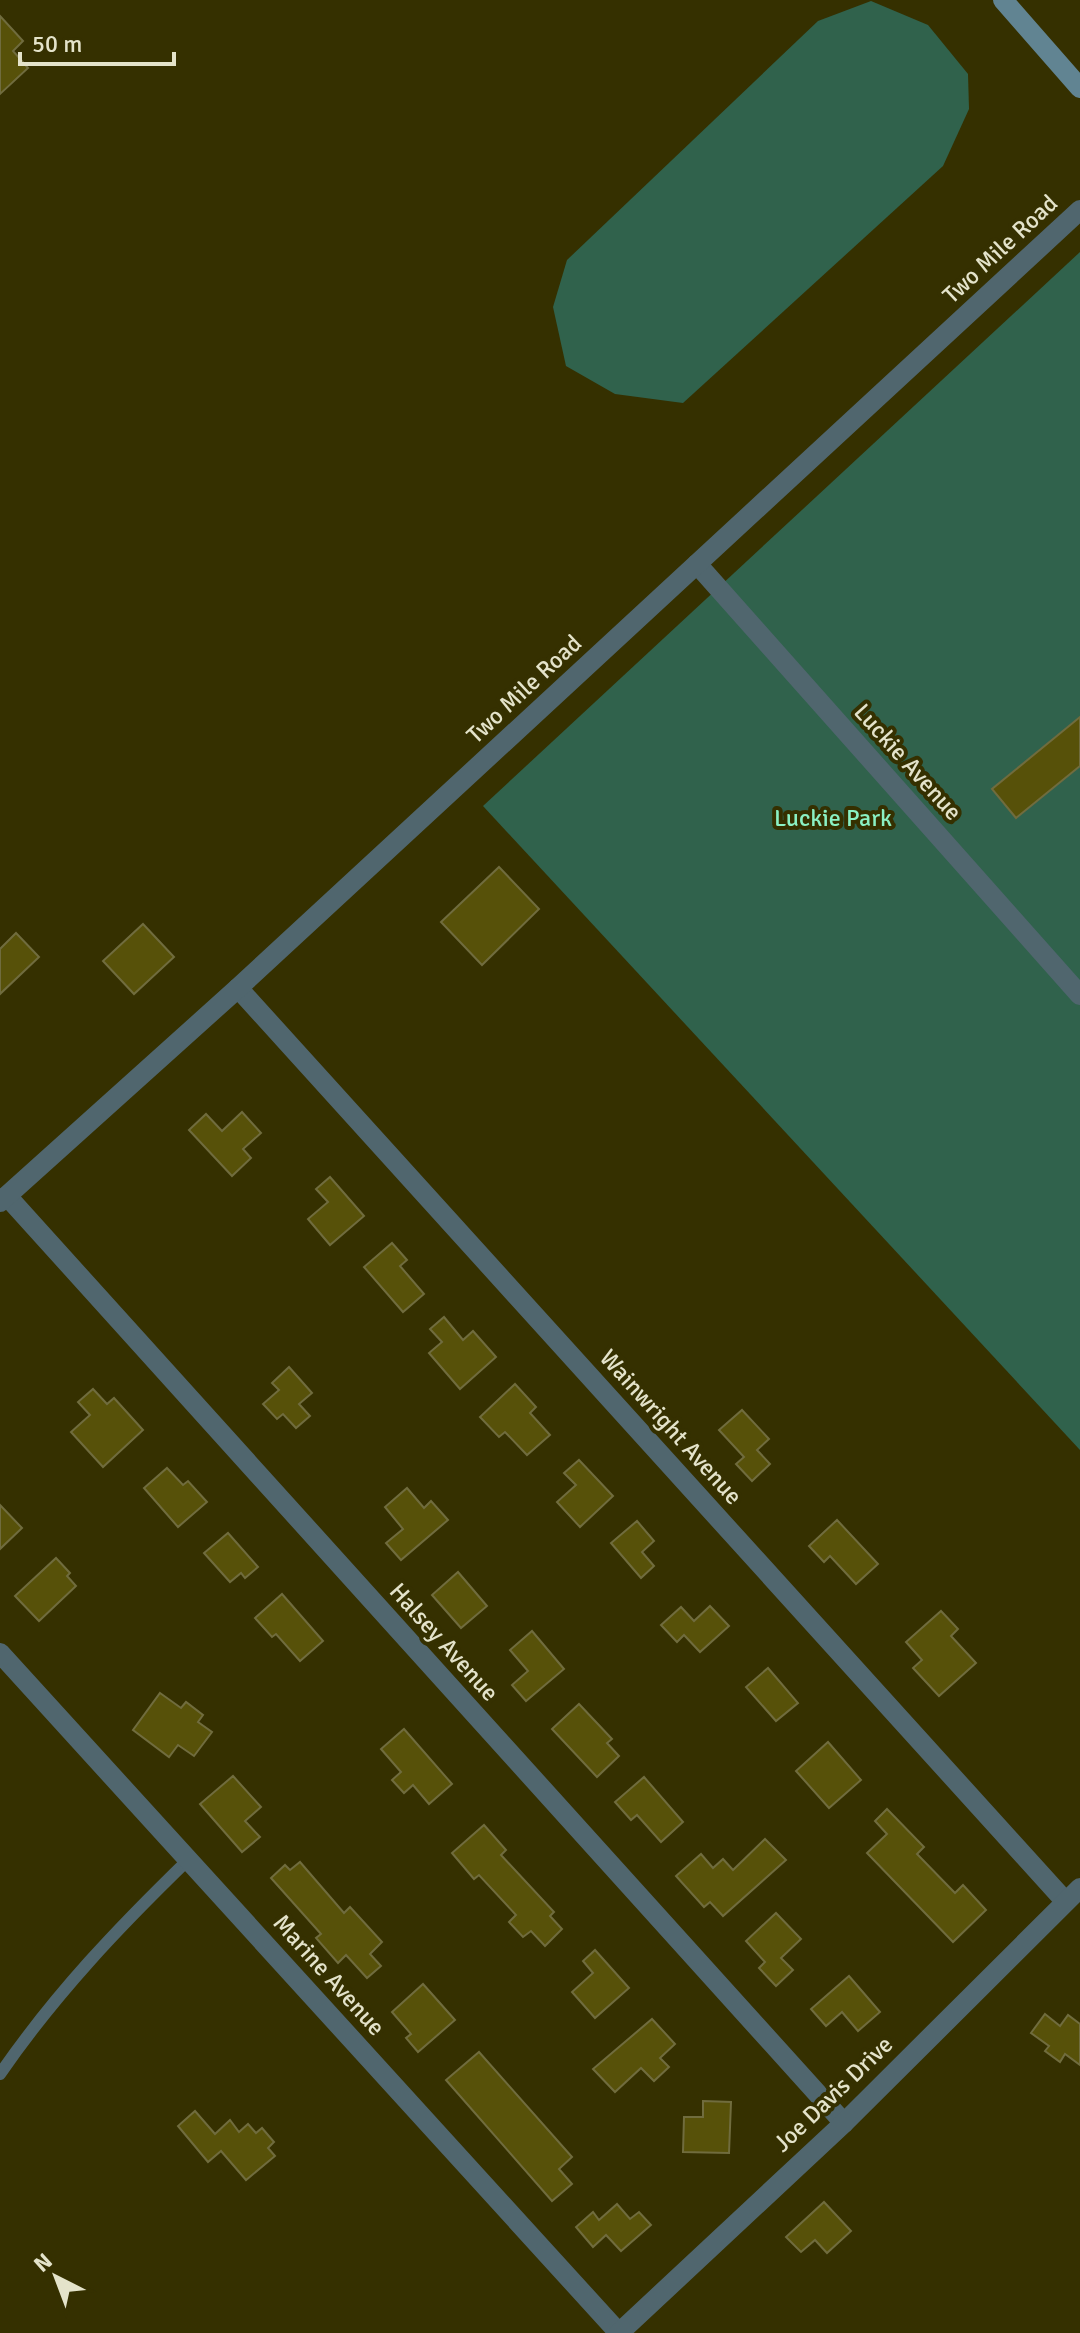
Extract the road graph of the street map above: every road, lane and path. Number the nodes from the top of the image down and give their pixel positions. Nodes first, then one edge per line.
1 (1003, 0) edge
2 (1080, 88) edge
3 (1080, 210) edge
4 (697, 564) junction
5 (238, 988) junction
6 (1080, 995) edge
7 (3, 1199) edge
8 (0, 1653) edge
9 (188, 1860) junction
10 (1073, 1895) edge
11 (0, 2074) edge
12 (844, 2123) junction
13 (619, 2333) edge

1 - 2 main road
3 - 4 street, Two Mile Road
4 - 5 street, Two Mile Road
4 - 6 street, Luckie Avenue
5 - 7 street, Two Mile Road
5 - 10 street, Wainwright Avenue
7 - 12 street, Halsey Avenue
8 - 9 street, Marine Avenue
9 - 11 lane
9 - 13 street, Marine Avenue
10 - 12 street, Joe Davis Drive
12 - 13 street, Joe Davis Drive

